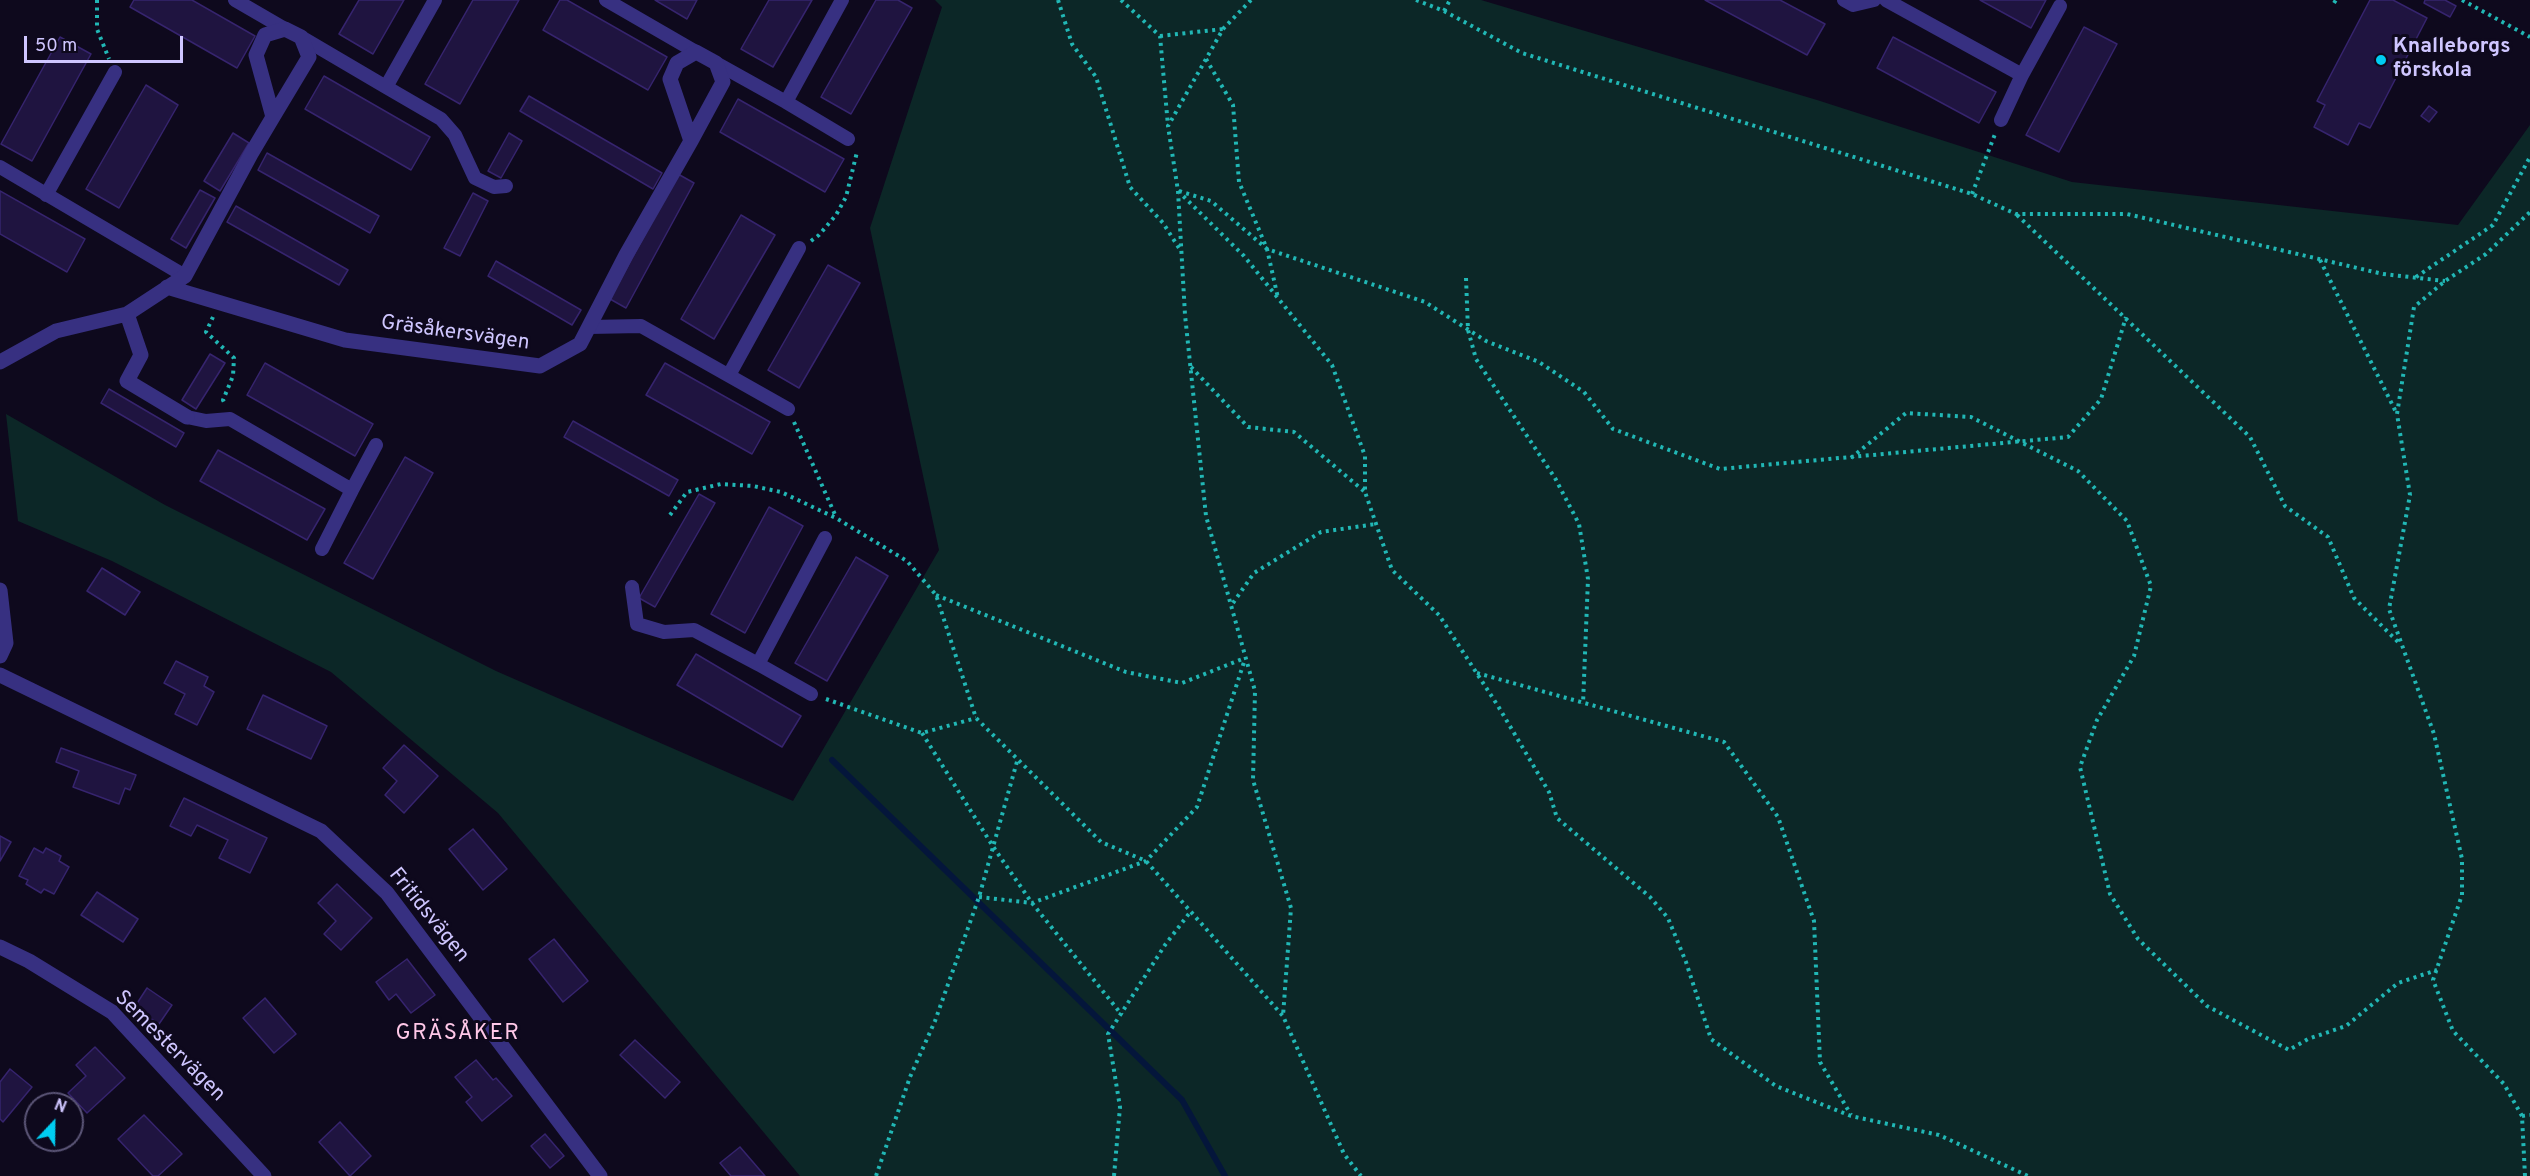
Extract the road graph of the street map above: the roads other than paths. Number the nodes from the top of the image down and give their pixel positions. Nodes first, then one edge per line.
1 (235, 0) edge
2 (435, 0) edge
3 (842, 0) edge
4 (1844, 0) edge
5 (1874, 0) edge
6 (1886, 0) edge
7 (615, 2) edge
8 (2060, 6) dead end
9 (285, 29) junction
10 (301, 37) junction
11 (696, 52) junction
12 (716, 63) junction
13 (115, 72) road end
14 (2022, 75) junction
15 (386, 87) junction
16 (786, 102) junction
17 (273, 117) junction
18 (2001, 120) dead end
19 (848, 139) road end
20 (691, 141) junction
21 (0, 167) edge
22 (506, 186) dead end
23 (46, 195) junction
24 (799, 248) road end
25 (184, 276) junction
26 (167, 287) junction
27 (127, 314) junction
28 (589, 327) junction
29 (0, 362) edge
30 (729, 375) junction
31 (788, 409) road end
32 (187, 417) joint
33 (376, 445) dead end
34 (352, 490) junction
35 (825, 538) dead end
36 (322, 549) dead end
37 (632, 587) dead end
38 (0, 590) edge
39 (2, 623) edge
40 (0, 656) edge
41 (758, 664) junction
42 (0, 675) edge
43 (811, 693) road end
44 (0, 947) edge
45 (264, 1176) edge
46 (600, 1176) edge

1 - 9 lane
2 - 15 lane
3 - 16 lane
4 - 5 lane
6 - 14 lane
7 - 11 lane
8 - 14 lane
9 - 10 street
9 - 17 street
10 - 15 lane
10 - 17 street
11 - 12 street
11 - 20 street
12 - 16 lane
12 - 20 street, Gräsåkersvägen
13 - 23 lane
14 - 18 lane
15 - 22 lane
16 - 19 lane
17 - 25 street
20 - 28 street, Gräsåkersvägen
21 - 23 lane
23 - 25 lane
24 - 30 lane
25 - 26 street
26 - 27 street
26 - 28 street, Gräsåkersvägen
27 - 29 street
27 - 32 street
28 - 30 lane
30 - 31 lane
32 - 34 lane
33 - 34 lane
34 - 36 lane
35 - 41 lane
37 - 41 lane
38 - 39 street
39 - 40 street
41 - 43 lane
42 - 46 street, Fritidsvägen
44 - 45 street, Semestervägen

